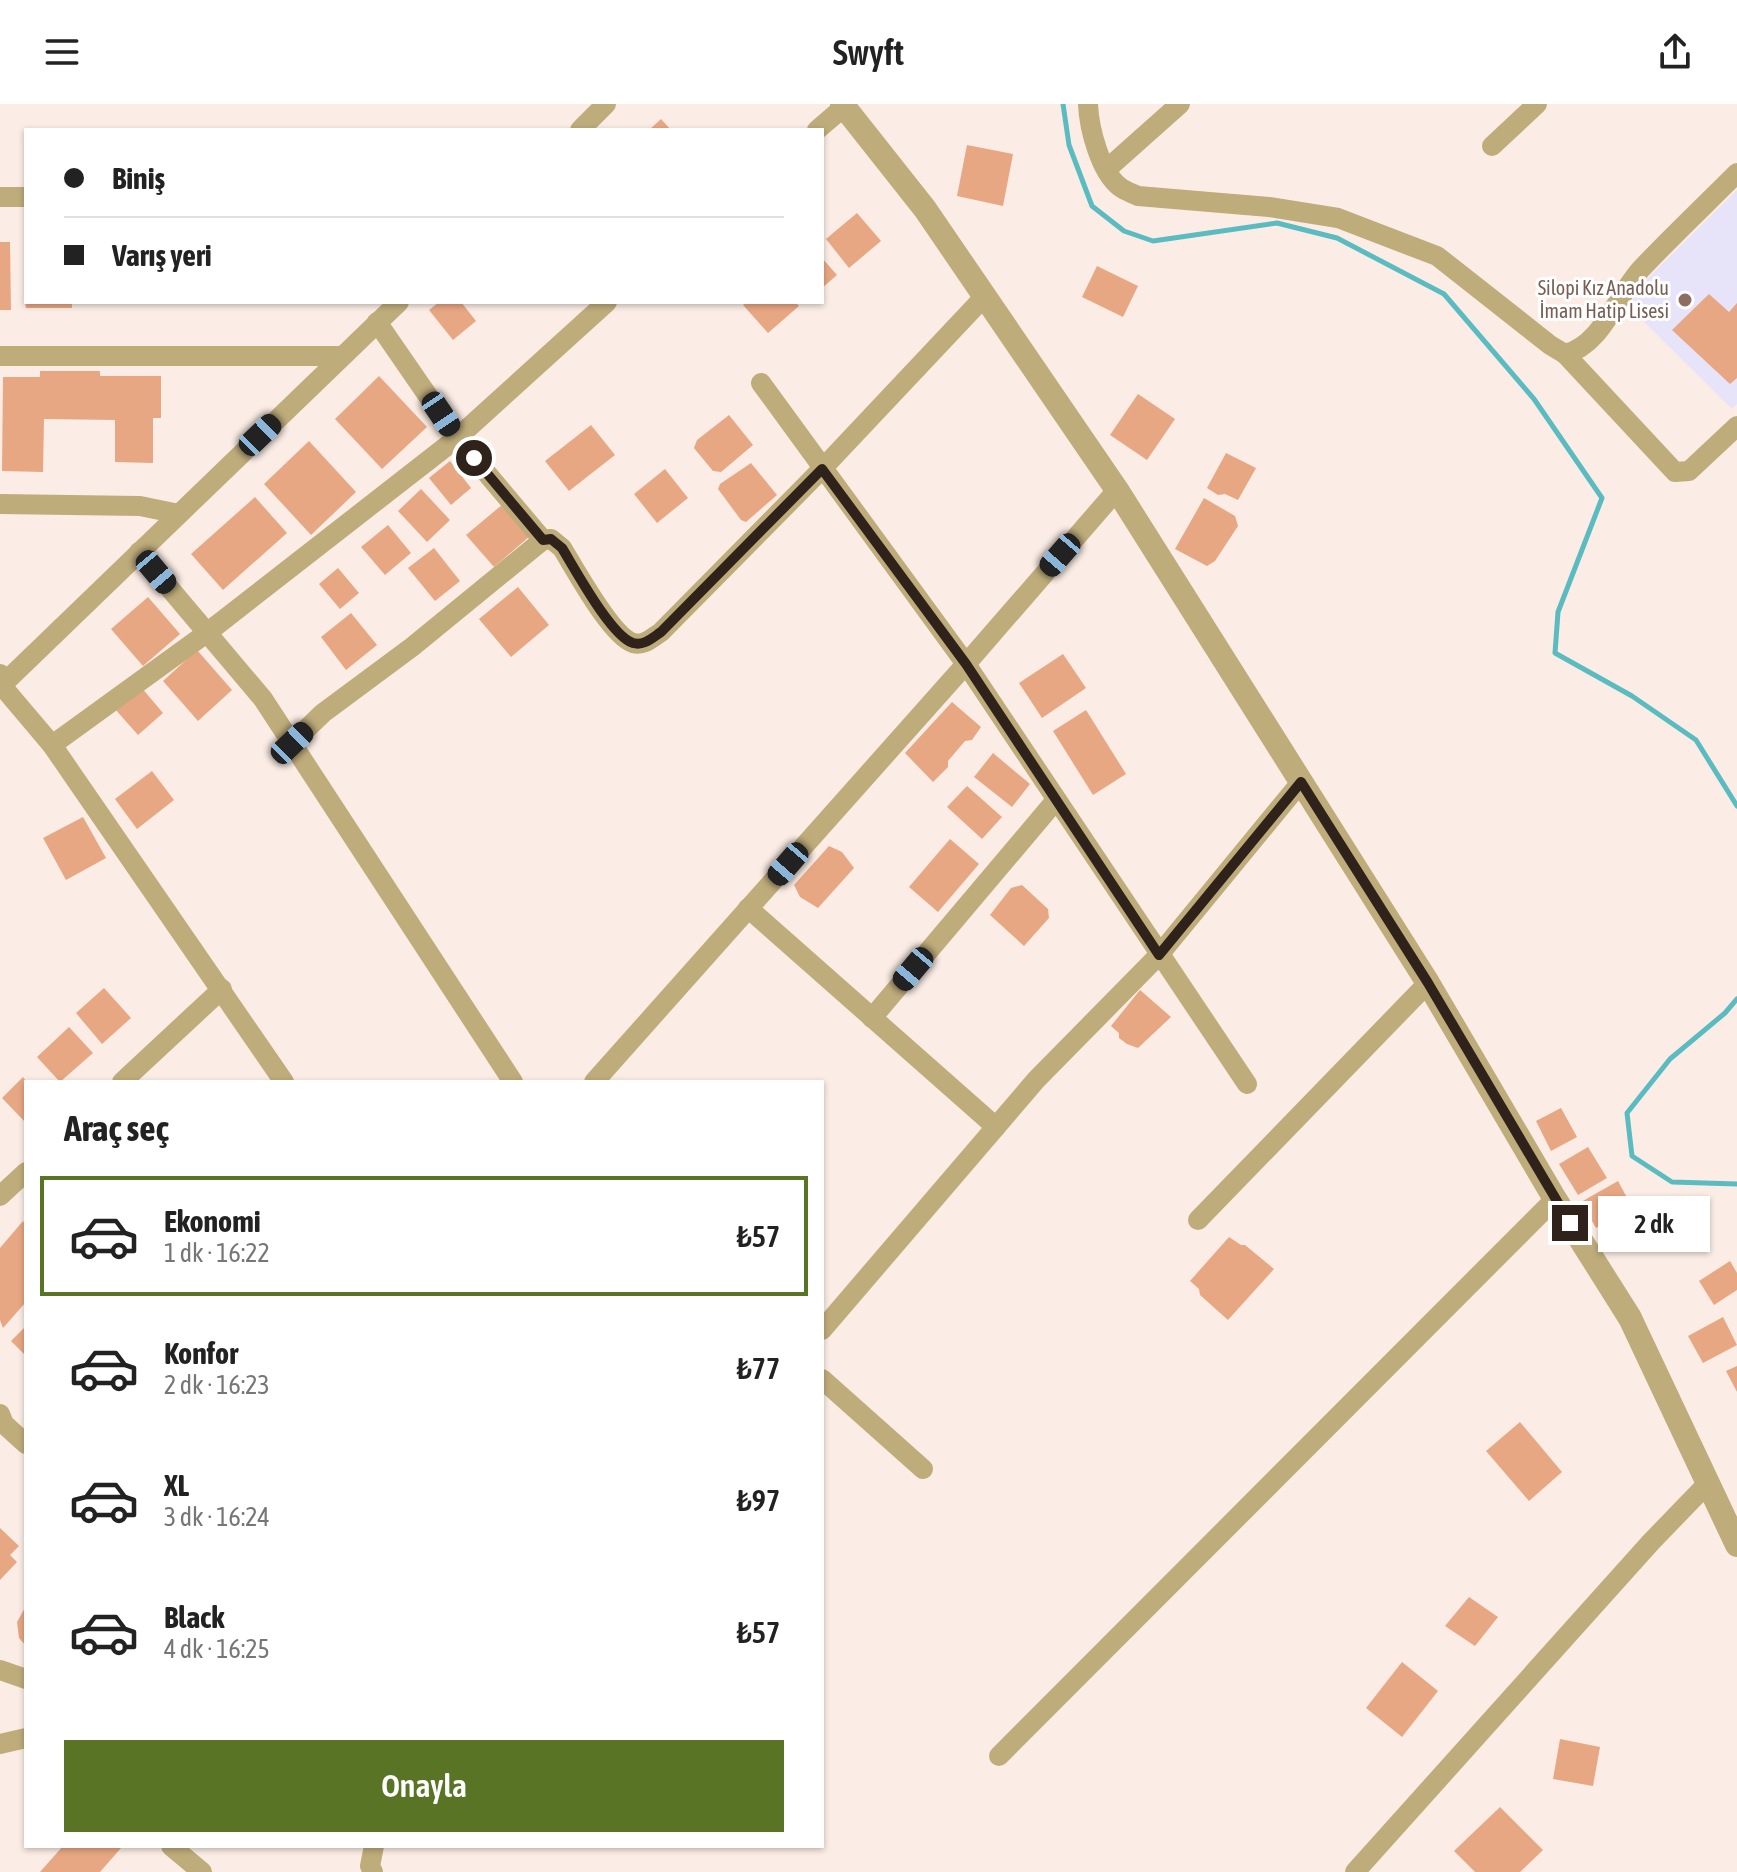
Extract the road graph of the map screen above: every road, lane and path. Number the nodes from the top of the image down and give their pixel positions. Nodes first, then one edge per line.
1 (606, 104) edge
2 (1088, 104) edge
3 (1180, 104) edge
4 (1537, 104) edge
5 (843, 106) edge
6 (582, 128) edge
7 (819, 128) edge
8 (1492, 146) dead end
9 (1107, 169) junction
10 (1737, 173) edge
11 (0, 197) edge
12 (24, 197) edge
13 (985, 296) junction
14 (397, 304) edge
15 (605, 304) edge
16 (377, 322) junction
17 (1565, 354) junction
18 (0, 356) edge
19 (342, 356) junction
20 (761, 383) dead end
21 (1737, 426) edge
22 (457, 438) junction
23 (822, 469) junction
24 (1117, 490) junction
25 (0, 504) edge
26 (179, 514) junction
27 (543, 540) junction
28 (139, 552) junction
29 (208, 632) junction
30 (966, 664) junction
31 (1, 682) edge
32 (292, 743) junction
33 (52, 745) junction
34 (1301, 782) junction
35 (1056, 800) junction
36 (748, 908) junction
37 (1159, 955) junction
38 (1428, 983) junction
39 (222, 989) junction
40 (872, 1018) junction
41 (124, 1080) edge
42 (283, 1080) edge
43 (512, 1080) edge
44 (596, 1080) edge
45 (1247, 1084) dead end
46 (996, 1127) junction
47 (24, 1174) edge
48 (0, 1196) edge
49 (1555, 1199) junction
50 (1198, 1220) dead end
51 (824, 1328) edge
52 (824, 1381) edge
53 (0, 1414) edge
54 (24, 1439) edge
55 (0, 1449) edge
56 (923, 1469) dead end
57 (1709, 1482) junction
58 (1737, 1545) edge
59 (0, 1670) edge
60 (24, 1678) edge
61 (24, 1738) edge
62 (0, 1744) edge
63 (999, 1756) dead end
64 (173, 1848) edge
65 (374, 1848) edge
66 (202, 1872) edge
67 (373, 1872) edge
68 (1355, 1872) edge

1 - 6 street
2 - 9 street
3 - 9 street
4 - 8 street
5 - 7 street
5 - 13 street
9 - 17 street
10 - 17 street
11 - 12 street
13 - 23 street
13 - 24 street
14 - 16 street
15 - 22 street
16 - 19 street
16 - 22 street
17 - 21 street
18 - 19 street
19 - 26 street
20 - 23 street
22 - 27 street
22 - 29 street
23 - 27 street
23 - 30 street
24 - 30 street
24 - 34 street
25 - 26 street
26 - 28 street
27 - 32 street
28 - 29 street
28 - 31 street
29 - 32 street
29 - 33 street
30 - 35 street
30 - 36 street
31 - 33 street
32 - 43 street
33 - 39 street
34 - 37 street
34 - 38 street
35 - 37 street
35 - 40 street
36 - 40 street
36 - 44 street
37 - 45 street
37 - 46 street
38 - 49 street
38 - 50 street
39 - 41 street
39 - 42 street
40 - 46 street
46 - 51 street
47 - 48 street
49 - 57 street
49 - 63 street
52 - 56 street
53 - 54 street
54 - 55 street
57 - 58 street
57 - 68 street
59 - 60 street
61 - 62 street
64 - 66 street
65 - 67 street

